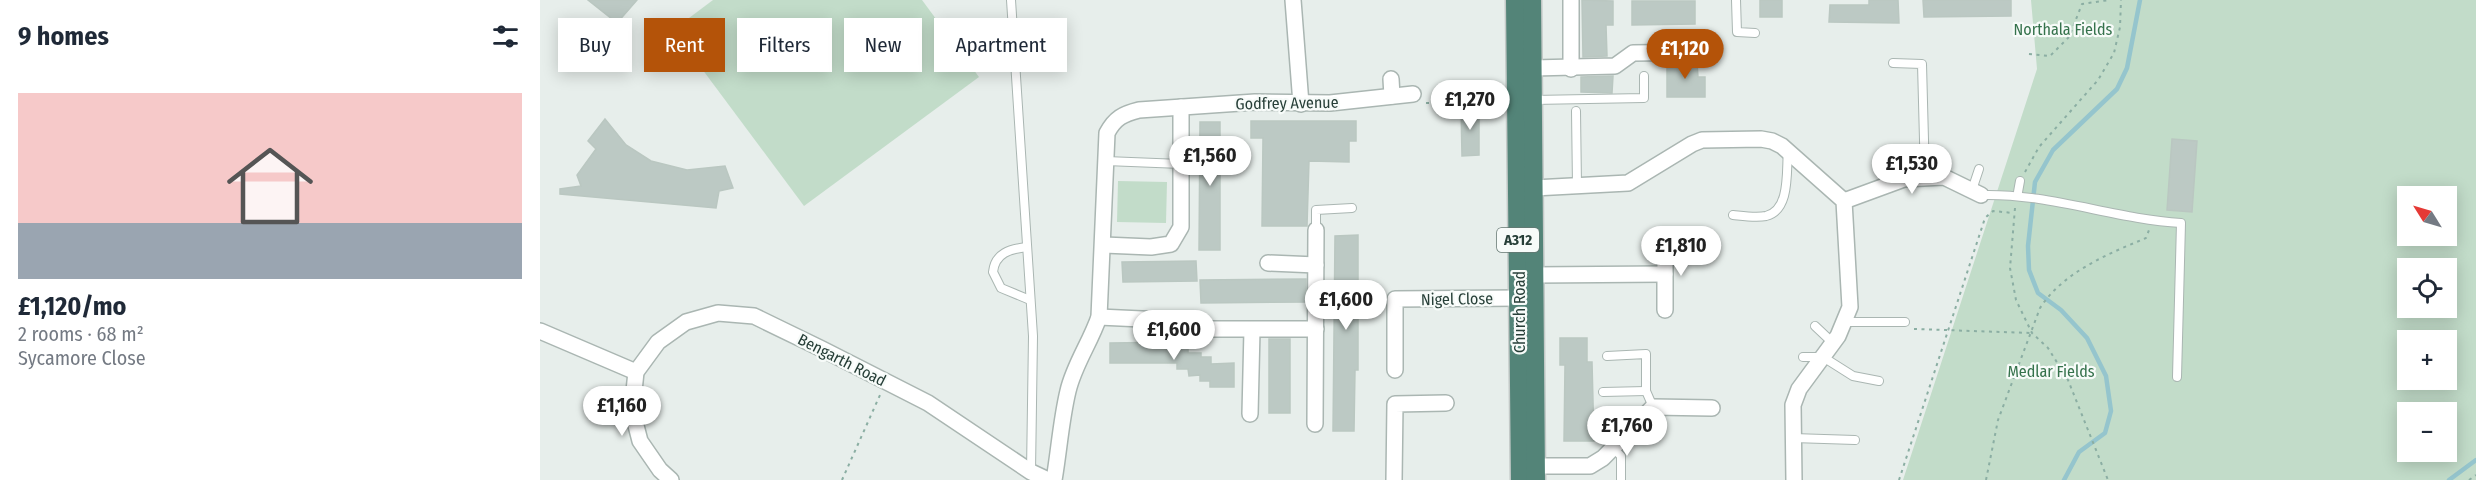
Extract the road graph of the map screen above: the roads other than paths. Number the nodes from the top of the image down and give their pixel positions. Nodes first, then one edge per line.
1 (1011, 0) edge
2 (1293, 0) edge
3 (1515, 0) edge
4 (1532, 0) edge
5 (1571, 0) edge
6 (1736, 0) edge
7 (1755, 33) dead end
8 (1707, 52) dead end
9 (1893, 63) dead end
10 (1533, 68) junction
11 (1571, 69) junction
12 (1644, 76) dead end
13 (1391, 79) dead end
14 (1413, 94) road end
15 (1392, 96) junction
16 (1533, 100) junction
17 (1301, 104) junction
18 (1181, 107) junction
19 (1576, 111) dead end
20 (1788, 151) junction
21 (1106, 161) junction
22 (1181, 164) junction
23 (1979, 169) dead end
24 (1925, 178) junction
25 (2020, 181) road end
26 (1577, 186) junction
27 (1534, 188) junction
28 (1977, 192) junction
29 (2021, 195) junction
30 (1844, 201) junction
31 (1352, 208) dead end
32 (1732, 215) dead end
33 (1316, 230) joint
34 (1665, 244) dead end
35 (1104, 245) junction
36 (1027, 247) junction
37 (1268, 263) dead end
38 (1316, 265) junction
39 (1665, 274) junction
40 (1534, 275) junction
41 (1519, 298) junction
42 (1030, 300) junction
43 (1665, 310) dead end
44 (1099, 317) junction
45 (1846, 322) junction
46 (1905, 322) road end
47 (1815, 326) dead end
48 (1316, 329) junction
49 (1252, 330) junction
50 (540, 331) edge
51 (1833, 343) junction
52 (1606, 356) dead end
53 (1803, 357) dead end
54 (1822, 357) junction
55 (1395, 370) dead end
56 (636, 372) junction
57 (2177, 376) dead end
58 (1879, 381) dead end
59 (1646, 391) junction
60 (1603, 392) dead end
61 (1446, 403) dead end
62 (1653, 407) junction
63 (1712, 408) dead end
64 (1250, 414) dead end
65 (1315, 424) dead end
66 (1793, 438) junction
67 (1855, 440) dead end
68 (1613, 448) junction
69 (1031, 472) junction
70 (1536, 473) edge
71 (671, 480) edge
72 (1048, 480) edge
73 (1054, 480) edge
74 (1394, 480) edge
75 (1520, 480) edge
76 (1621, 480) edge
77 (1794, 480) edge

1 - 36 lane
2 - 17 street
3 - 41 highway, Church Road / A312
4 - 10 highway, Church Road / A312
5 - 11 street
6 - 7 lane
8 - 11 street
9 - 24 lane
10 - 11 street
10 - 16 highway, Church Road / A312
12 - 16 lane
13 - 15 street
14 - 15 street, Godfrey Avenue
15 - 17 street, Godfrey Avenue
16 - 27 highway, Church Road / A312
17 - 18 street, Godfrey Avenue
18 - 21 street, Godfrey Avenue
18 - 22 street
19 - 26 lane
20 - 26 street
20 - 30 street
20 - 32 lane
21 - 22 lane
21 - 35 street, Godfrey Avenue
22 - 35 street
23 - 28 lane
24 - 28 street
24 - 30 street
25 - 29 lane
26 - 27 street
27 - 40 highway, Church Road / A312
28 - 29 lane
29 - 57 lane
30 - 45 street
31 - 33 lane
33 - 38 street
34 - 39 street
35 - 44 street, Godfrey Avenue
36 - 42 lane
36 - 42 lane
37 - 38 street
38 - 48 street
39 - 40 street
39 - 43 street
40 - 70 highway, Church Road / A312
41 - 55 street, Nigel Close
41 - 75 highway, Church Road / A312
42 - 69 lane
44 - 49 street
44 - 73 street, Godfrey Avenue
45 - 46 lane
45 - 51 street
47 - 51 lane
48 - 49 street
48 - 65 street
49 - 64 street
50 - 56 street
51 - 54 street
52 - 59 lane
53 - 54 lane
54 - 58 lane
54 - 66 street
56 - 69 street, Bengarth Road
56 - 71 street
59 - 60 lane
59 - 62 lane
61 - 74 street
62 - 63 street
62 - 68 street
66 - 67 lane
66 - 77 street
68 - 70 street
68 - 76 lane
69 - 72 street, Bengarth Road

